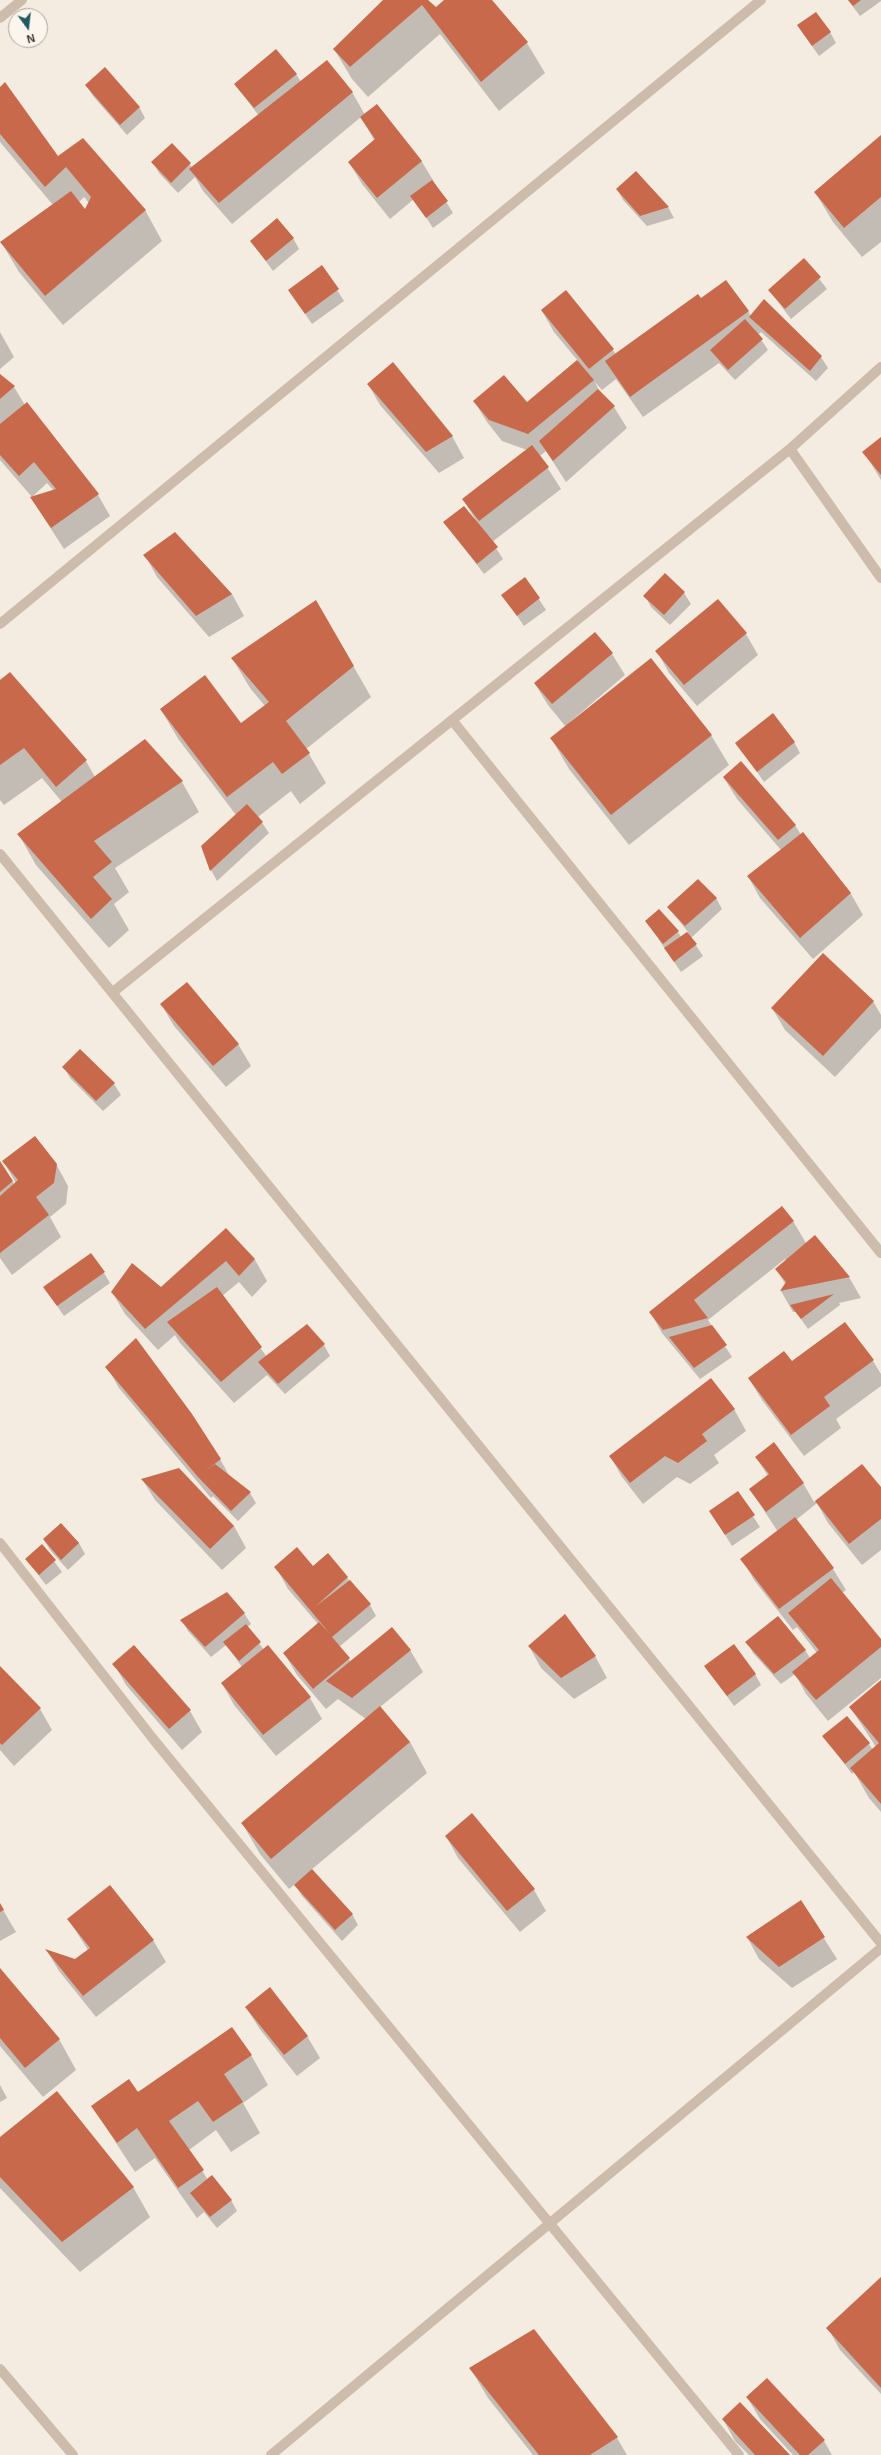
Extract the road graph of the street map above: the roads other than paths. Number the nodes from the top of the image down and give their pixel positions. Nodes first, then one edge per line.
1 (22, 0) edge
2 (761, 0) edge
3 (0, 18) edge
4 (881, 367) edge
5 (790, 449) junction
6 (881, 578) edge
7 (0, 624) edge
8 (452, 720) junction
9 (0, 854) edge
10 (113, 992) junction
11 (881, 1253) edge
12 (0, 1543) edge
13 (881, 1943) edge
14 (881, 1948) edge
15 (548, 2223) junction
16 (0, 2369) edge
17 (73, 2455) edge
18 (271, 2455) edge
19 (739, 2455) edge

1 - 3 street
2 - 7 street
4 - 5 street
5 - 6 street
5 - 8 street
8 - 10 street
8 - 11 street
9 - 10 street
10 - 13 street
12 - 15 street
14 - 15 street
15 - 18 street
15 - 19 street
16 - 17 street

